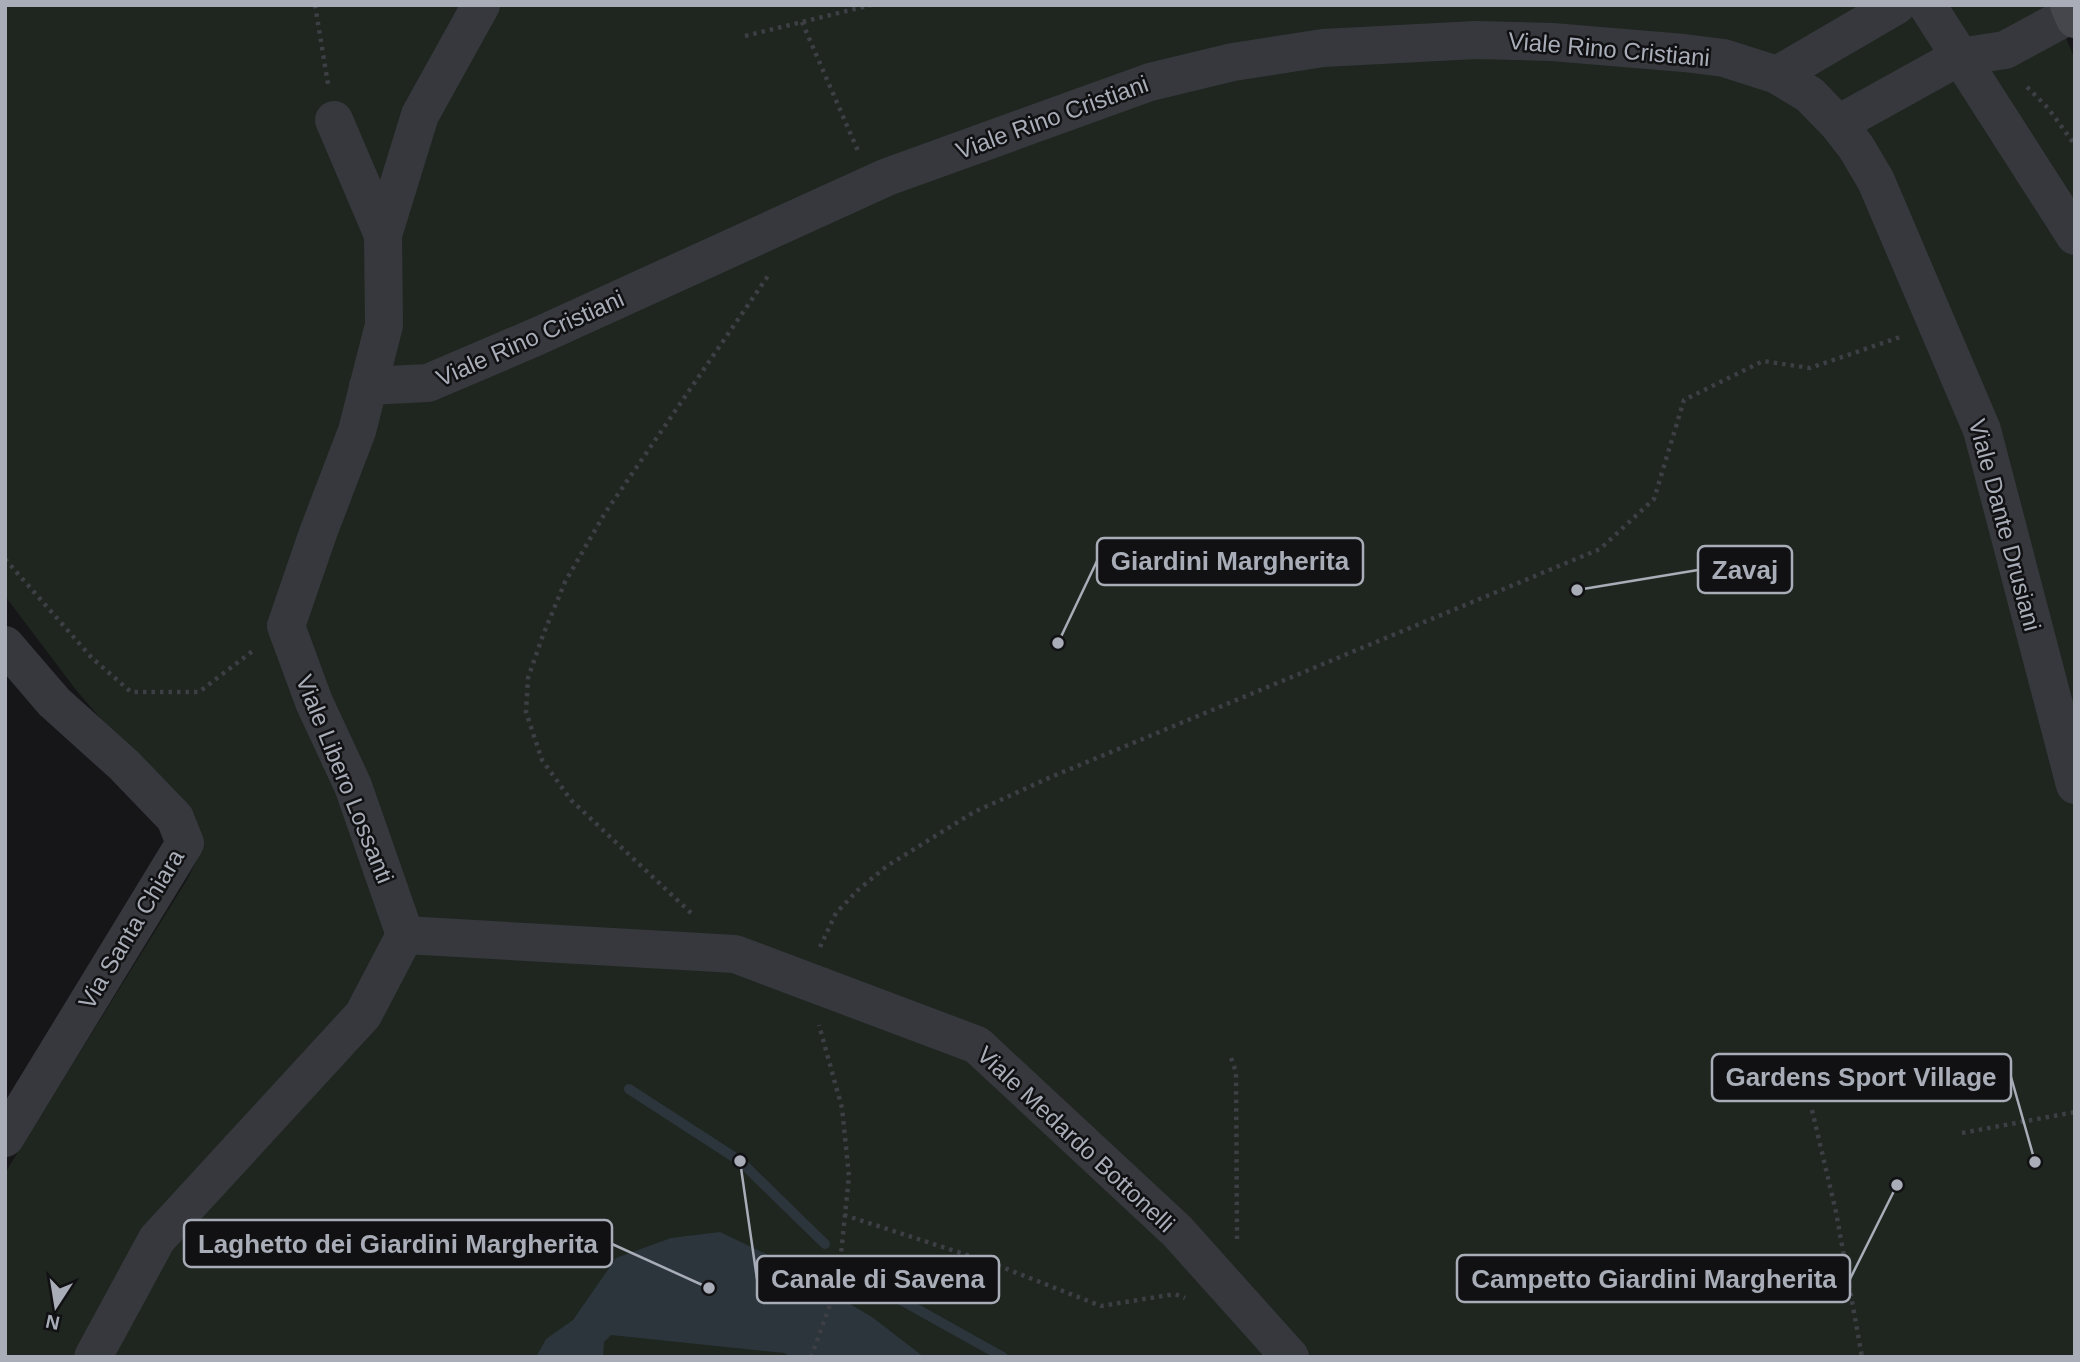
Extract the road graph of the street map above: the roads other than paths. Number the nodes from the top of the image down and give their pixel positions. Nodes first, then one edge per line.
1 (481, 5) edge
2 (1897, 5) edge
3 (1927, 5) edge
4 (2073, 13) edge
5 (1959, 57) junction
6 (1777, 75) junction
7 (334, 120) road end
8 (1838, 124) junction
9 (383, 235) junction
10 (2075, 236) edge
11 (368, 386) junction
12 (5, 645) edge
13 (2075, 785) edge
14 (405, 935) junction
15 (5, 1138) edge
16 (93, 1357) edge
17 (1290, 1357) edge

1 - 9 street
2 - 6 street
3 - 5 street
4 - 5 street
5 - 8 street
5 - 10 street
6 - 8 street, Viale Rino Cristiani
6 - 11 street, Viale Rino Cristiani
7 - 9 street
8 - 13 street, Viale Dante Drusiani
9 - 11 street
11 - 14 street, Viale Libero Lossanti
12 - 15 street, Via Santa Chiara
14 - 16 street
14 - 17 street, Viale Medardo Bottonelli

